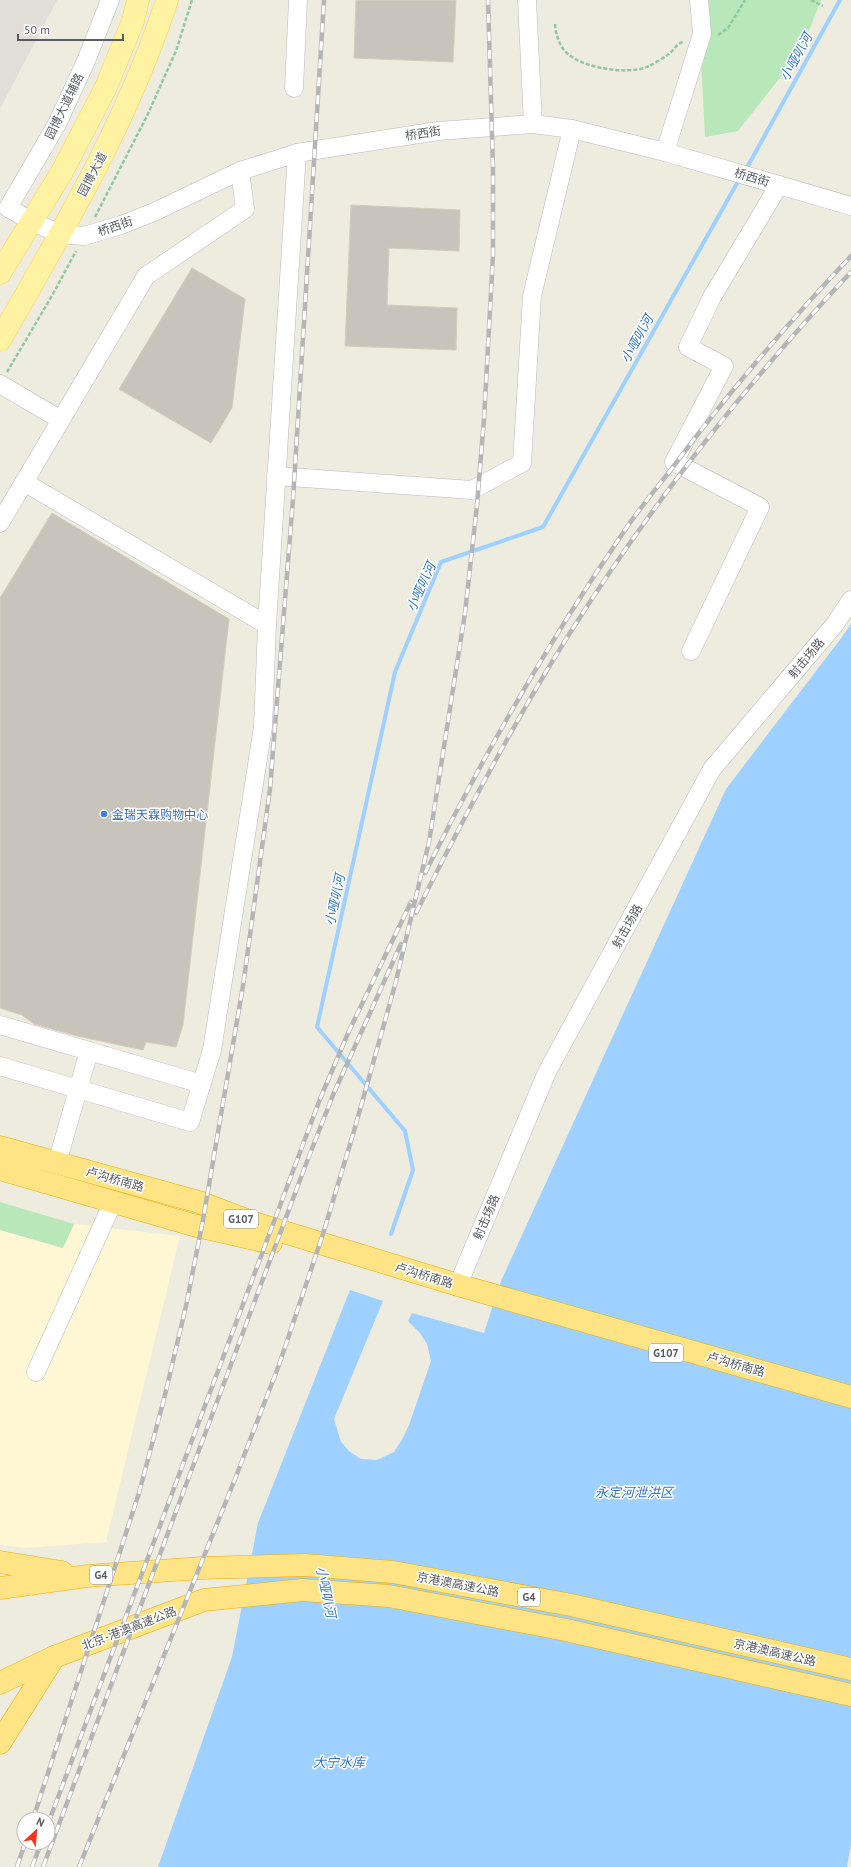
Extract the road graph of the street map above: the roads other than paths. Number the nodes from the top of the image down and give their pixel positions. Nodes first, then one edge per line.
1 (110, 0) edge
2 (138, 0) edge
3 (167, 0) edge
4 (298, 0) edge
5 (526, 0) edge
6 (699, 0) edge
7 (294, 88) dead end
8 (533, 124) junction
9 (572, 130) junction
10 (665, 152) junction
11 (297, 153) junction
12 (240, 171) junction
13 (779, 185) junction
14 (851, 206) edge
15 (8, 208) joint
16 (33, 222) junction
17 (60, 234) junction
18 (0, 274) edge
19 (0, 281) edge
20 (21, 302) junction
21 (0, 340) edge
22 (0, 384) edge
23 (61, 420) junction
24 (276, 476) junction
25 (24, 482) junction
26 (0, 523) edge
27 (851, 600) edge
28 (267, 625) junction
29 (691, 651) dead end
30 (0, 1025) edge
31 (89, 1051) junction
32 (0, 1066) edge
33 (202, 1084) junction
34 (79, 1089) junction
35 (0, 1147) edge
36 (57, 1163) junction
37 (0, 1169) edge
38 (113, 1202) junction
39 (458, 1285) junction
40 (481, 1296) junction
41 (36, 1372) dead end
42 (851, 1397) edge
43 (851, 1407) edge
44 (0, 1562) edge
45 (87, 1576) junction
46 (0, 1588) edge
47 (204, 1600) joint
48 (54, 1657) junction
49 (851, 1669) edge
50 (0, 1683) edge
51 (851, 1695) edge
52 (0, 1743) edge

1 - 15 street, 园博大道辅路
2 - 16 main road
3 - 17 main road, 园博大道
4 - 7 street
5 - 8 street
6 - 10 street
8 - 9 street, 桥西街
8 - 11 street, 桥西街
9 - 10 street, 桥西街
9 - 24 street
10 - 13 street, 桥西街
11 - 12 street, 桥西街
11 - 24 street
12 - 17 street, 桥西街
12 - 23 street
13 - 14 street, 桥西街
13 - 29 street
15 - 16 street, 桥西街
16 - 17 street, 桥西街
16 - 18 main road
17 - 20 main road, 园博大道
19 - 20 main road
20 - 21 main road, 园博大道
22 - 23 street
23 - 25 street
24 - 28 street
25 - 26 street
25 - 28 street
27 - 39 street, 射击场路
28 - 33 street
30 - 31 street
31 - 33 street
31 - 34 street
32 - 34 street
33 - 34 street
34 - 36 street
35 - 36 highway, 卢沟桥南路 / G107
36 - 39 highway, 卢沟桥南路 / G107
37 - 38 highway, 卢沟桥南路 / G107
38 - 40 highway, 卢沟桥南路 / G107
38 - 41 street
39 - 40 highway, 卢沟桥南路 / G107
40 - 42 highway, 卢沟桥南路 / G107
40 - 43 highway, 卢沟桥南路 / G107
44 - 45 highway
45 - 46 highway, G4
45 - 49 highway, 京港澳高速公路 / G4
47 - 48 highway, 北京-港澳高速公路 / G4
47 - 51 highway, 京港澳高速公路 / G4
48 - 50 highway, 北京-港澳高速公路 / G4
48 - 52 highway

